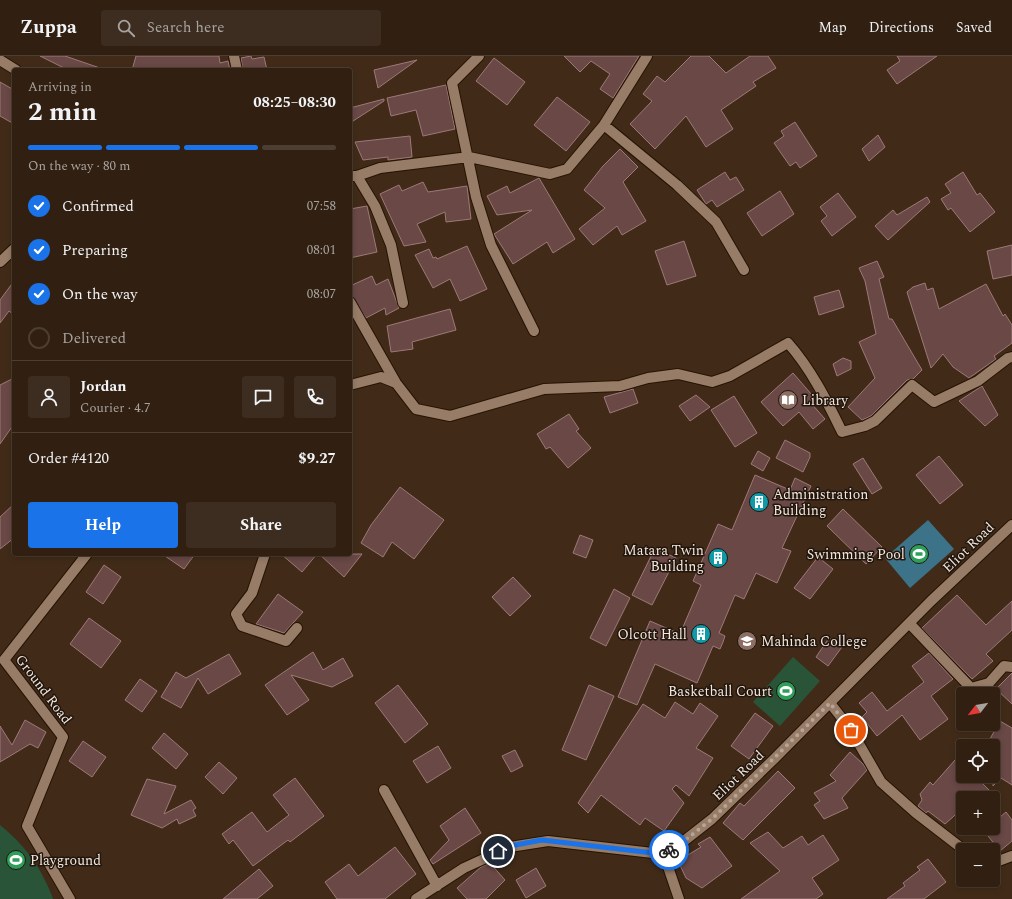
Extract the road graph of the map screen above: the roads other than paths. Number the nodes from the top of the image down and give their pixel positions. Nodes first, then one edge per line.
1 (234, 56) edge
2 (479, 56) edge
3 (647, 56) edge
4 (0, 60) edge
5 (13, 68) edge
6 (237, 68) edge
7 (604, 125) junction
8 (469, 157) junction
9 (354, 176) edge
10 (12, 251) edge
11 (0, 262) edge
12 (744, 270) dead end
13 (404, 302) dead end
14 (352, 306) edge
15 (534, 331) dead end
16 (1012, 357) edge
17 (352, 384) edge
18 (396, 384) junction
19 (1012, 525) edge
20 (86, 556) edge
21 (264, 556) edge
22 (909, 624) junction
23 (297, 628) dead end
24 (1012, 668) edge
25 (830, 703) junction
26 (384, 790) dead end
27 (956, 844) edge
28 (663, 852) junction
29 (1012, 856) edge
30 (1000, 860) edge
31 (437, 886) junction
32 (70, 899) edge
33 (416, 899) edge
34 (679, 899) edge

1 - 6 street
2 - 8 street
3 - 7 street
4 - 5 street
7 - 8 street
7 - 12 street
8 - 9 street
8 - 15 street
9 - 13 street
10 - 11 street
14 - 18 street
16 - 18 street
17 - 18 street
19 - 22 street, Eliot Road
20 - 32 street, Ground Road
21 - 23 street
22 - 24 street
22 - 25 street, Eliot Road
25 - 27 street
25 - 28 street, Eliot Road
26 - 31 street
28 - 31 street, Eliot Road
28 - 34 street
29 - 30 street
31 - 33 street, Eliot Road

